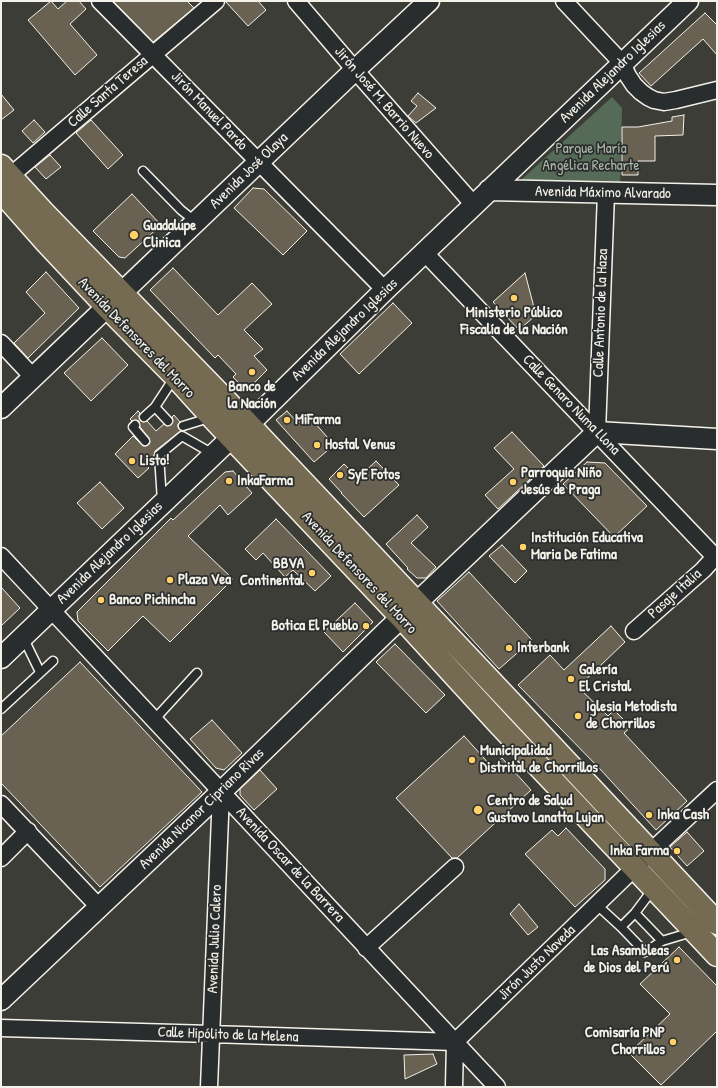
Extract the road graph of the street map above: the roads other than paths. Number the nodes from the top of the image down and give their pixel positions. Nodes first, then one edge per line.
1 (100, 1) edge
2 (216, 1) edge
3 (296, 1) edge
4 (429, 1) edge
5 (564, 1) edge
6 (688, 1) edge
7 (153, 54) junction
8 (622, 64) junction
9 (355, 70) junction
10 (717, 90) edge
11 (259, 162) junction
12 (143, 171) dead end
13 (3, 179) edge
14 (489, 190) junction
15 (606, 193) junction
16 (717, 195) edge
17 (474, 204) junction
18 (196, 222) junction
19 (424, 252) junction
20 (385, 290) junction
21 (114, 300) junction
22 (1, 343) edge
23 (174, 375) junction
24 (33, 377) junction
25 (1, 408) edge
26 (155, 408) junction
27 (144, 417) dead end
28 (212, 417) junction
29 (168, 421) dead end
30 (248, 424) junction
31 (136, 425) dead end
32 (182, 432) junction
33 (597, 432) junction
34 (231, 438) junction
35 (717, 439) edge
36 (145, 440) dead end
37 (214, 454) junction
38 (162, 504) junction
39 (1, 556) edge
40 (716, 558) edge
41 (417, 603) junction
42 (52, 610) junction
43 (401, 618) junction
44 (634, 631) dead end
45 (23, 637) junction
46 (1, 658) edge
47 (53, 661) dead end
48 (40, 672) junction
49 (197, 674) dead end
50 (1, 710) edge
51 (154, 720) junction
52 (717, 790) edge
53 (221, 792) junction
54 (1, 804) edge
55 (28, 831) junction
56 (651, 852) junction
57 (1, 858) edge
58 (455, 867) dead end
59 (635, 868) junction
60 (655, 889) junction
61 (597, 905) junction
62 (99, 907) junction
63 (635, 913) junction
64 (717, 923) edge
65 (621, 927) junction
66 (694, 931) junction
67 (662, 941) junction
68 (366, 948) junction
69 (717, 955) edge
70 (1, 1000) edge
71 (1, 1028) edge
72 (211, 1034) junction
73 (455, 1042) junction
74 (209, 1087) edge
75 (454, 1087) edge
76 (497, 1087) edge

1 - 7 street, Jirón Manuel Pardo
2 - 7 street, Calle Santa Teresa
3 - 9 street, Jirón José M. Barrio Nuevo
4 - 9 street, Avenida José Olaya
5 - 8 street
6 - 8 street, Avenida Alejandro Iglesias
7 - 11 street, Jirón Manuel Pardo
7 - 13 street, Calle Santa Teresa
8 - 10 street
8 - 14 street, Avenida Alejandro Iglesias
9 - 11 street, Avenida José Olaya
9 - 17 street, Jirón José M. Barrio Nuevo
11 - 18 street, Avenida José Olaya
11 - 20 street, Jirón Manuel Pardo
12 - 18 lane
13 - 21 main road, Avenida Defensores del Morro
14 - 15 street, Avenida Máximo Alvarado
14 - 17 street, Avenida Alejandro Iglesias
15 - 16 street, Avenida Máximo Alvarado
15 - 33 street, Calle Antonio de la Haza
17 - 19 street, Avenida Alejandro Iglesias
18 - 21 street, Avenida José Olaya
19 - 20 street, Avenida Alejandro Iglesias
19 - 33 street, Calle Genaro Numa Llona
20 - 30 street, Avenida Alejandro Iglesias
21 - 23 main road, Avenida Defensores del Morro
21 - 24 street, Avenida José Olaya
21 - 30 main road, Avenida Defensores del Morro
22 - 24 street
23 - 26 lane
23 - 28 main road, Avenida Defensores del Morro
24 - 25 street, Avenida José Olaya
26 - 27 lane
26 - 29 lane
28 - 32 lane
28 - 34 main road, Avenida Defensores del Morro
30 - 34 street, Avenida Alejandro Iglesias
30 - 41 main road, Avenida Defensores del Morro
31 - 36 lane
32 - 37 lane
32 - 38 lane
33 - 35 street
33 - 40 street, Calle Genaro Numa Llona
33 - 41 street, Avenida Nicanor Cipriano Rivas
34 - 37 street, Avenida Alejandro Iglesias
34 - 43 main road, Avenida Defensores del Morro
37 - 38 street, Avenida Alejandro Iglesias
38 - 42 street, Avenida Alejandro Iglesias
39 - 42 street, Avenida Oscar de la Barrera
40 - 44 street, Pasaje Italia
41 - 43 street, Avenida Nicanor Cipriano Rivas
41 - 56 main road, Avenida Defensores del Morro
42 - 45 street, Avenida Alejandro Iglesias
42 - 51 street, Avenida Oscar de la Barrera
43 - 53 street, Avenida Nicanor Cipriano Rivas
43 - 59 main road, Avenida Defensores del Morro
45 - 46 street, Avenida Alejandro Iglesias
45 - 48 lane
47 - 48 lane
48 - 50 lane
49 - 51 lane
51 - 53 street, Avenida Oscar de la Barrera
52 - 56 street, Jirón Justo Naveda
53 - 62 street, Avenida Nicanor Cipriano Rivas
53 - 68 street, Avenida Oscar de la Barrera
53 - 72 street, Avenida Julio Calero
54 - 55 street
55 - 57 street
55 - 62 street
56 - 59 street, Jirón Justo Naveda
56 - 64 main road, Avenida Defensores del Morro
58 - 68 street
59 - 60 main road, Avenida Defensores del Morro
59 - 61 street, Jirón Justo Naveda
60 - 63 lane
60 - 66 main road, Avenida Defensores del Morro
61 - 65 lane
61 - 73 street, Jirón Justo Naveda
62 - 70 street, Avenida Nicanor Cipriano Rivas
63 - 65 lane
63 - 67 lane
65 - 67 lane
66 - 67 lane
66 - 69 main road, Avenida Defensores del Morro
68 - 73 street, Avenida Oscar de la Barrera
71 - 72 street, Calle Hipólito de la Melena
72 - 73 street, Calle Hipólito de la Melena
72 - 74 street, Avenida Julio Calero
73 - 75 street
73 - 76 street, Avenida Oscar de la Barrera

